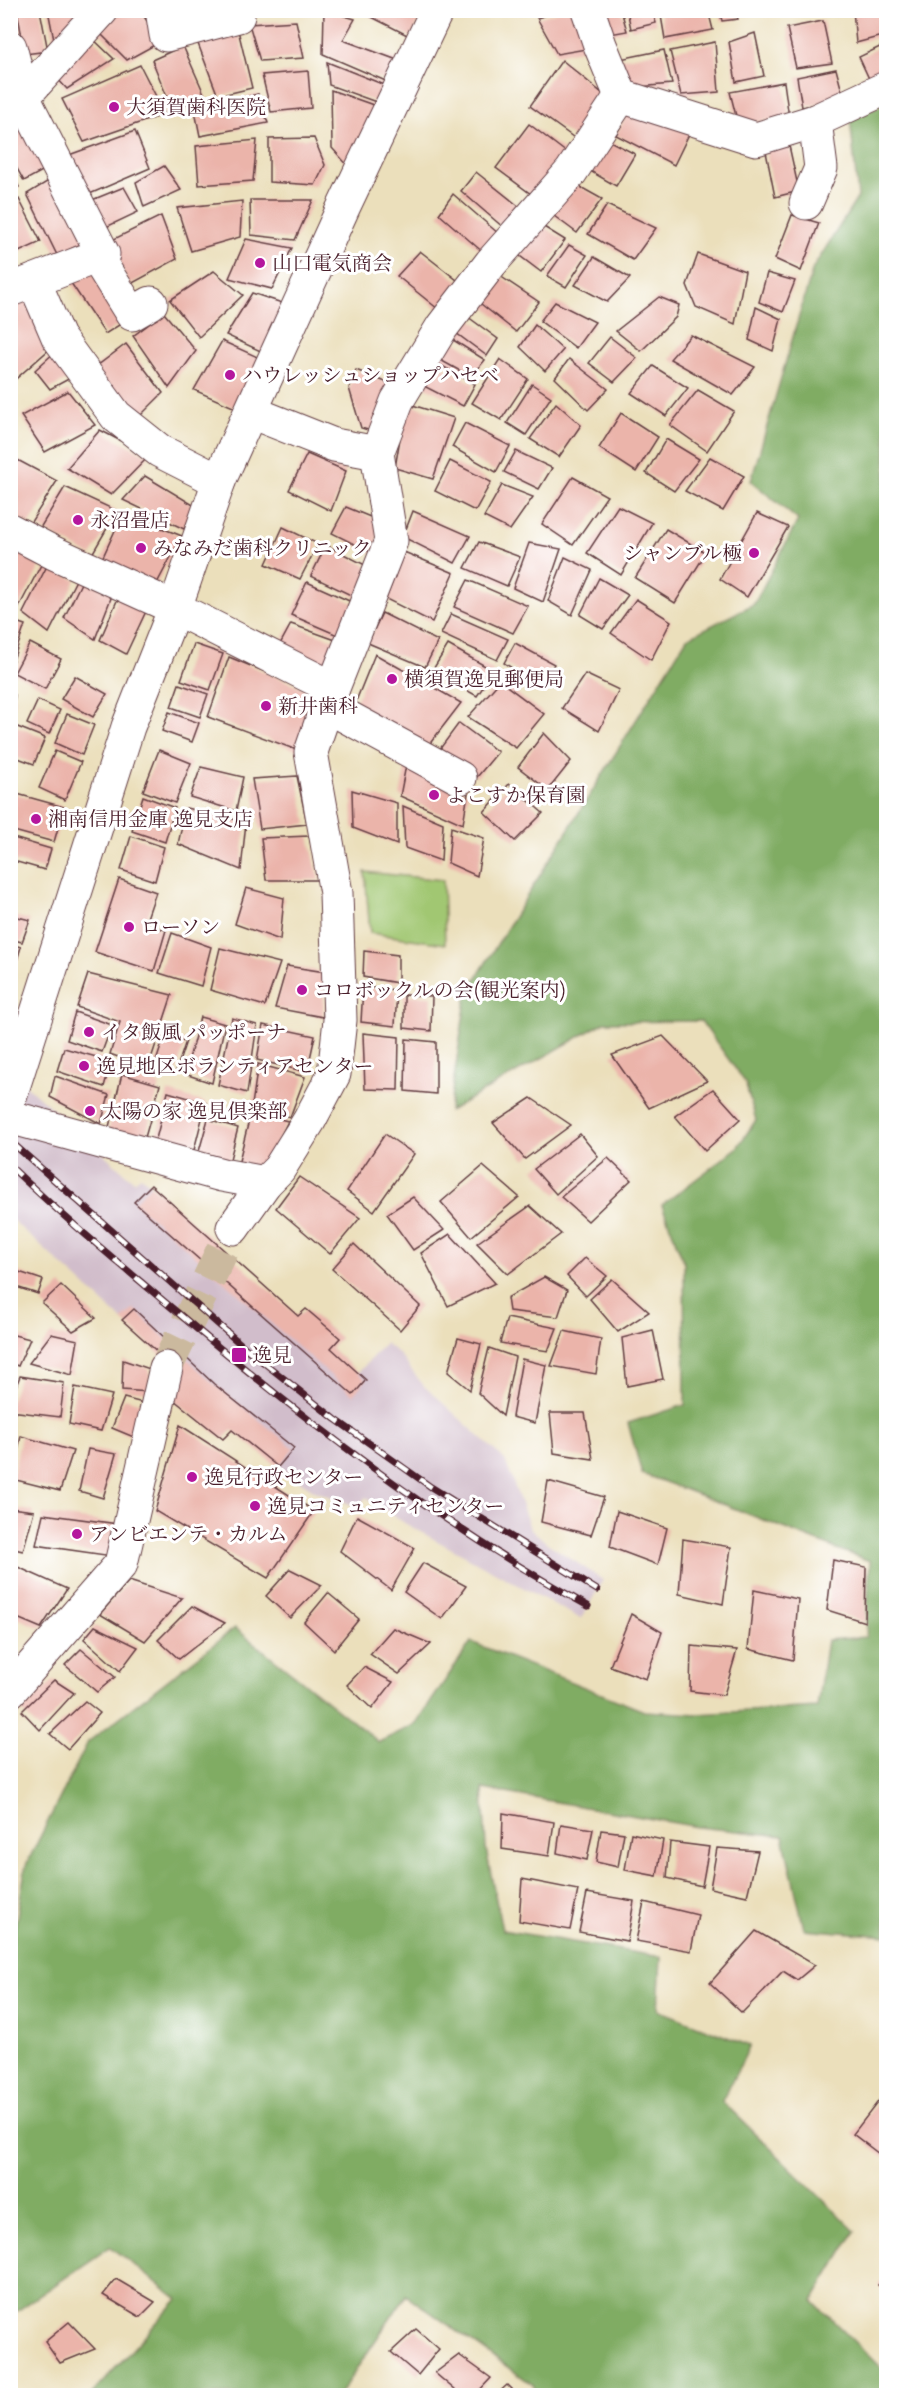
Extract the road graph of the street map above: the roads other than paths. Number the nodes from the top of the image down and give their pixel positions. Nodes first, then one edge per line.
1 (102, 10) edge
2 (162, 10) edge
3 (437, 10) edge
4 (588, 10) edge
5 (238, 16) dead end
6 (10, 47) edge
7 (886, 88) edge
8 (621, 96) junction
9 (17, 100) edge
10 (815, 121) junction
11 (807, 203) dead end
12 (96, 256) junction
13 (22, 286) edge
14 (151, 303) dead end
15 (251, 412) junction
16 (377, 453) junction
17 (219, 481) junction
18 (10, 530) edge
19 (175, 608) junction
20 (330, 697) junction
21 (460, 778) dead end
22 (10, 1097) edge
23 (10, 1118) edge
24 (265, 1183) junction
25 (233, 1228) tunnel mouth
26 (166, 1368) tunnel mouth
27 (10, 1691) edge

1 - 9 street
2 - 5 street
3 - 15 street
4 - 8 street
6 - 9 street
7 - 10 street
8 - 10 street
8 - 16 street
9 - 12 street
10 - 11 street
12 - 13 street
12 - 14 street
13 - 17 street
15 - 16 street
15 - 17 street
16 - 20 street
17 - 19 street
18 - 19 street
19 - 20 street
19 - 22 street
20 - 21 street
20 - 24 street
23 - 24 street
24 - 25 street
26 - 27 street

